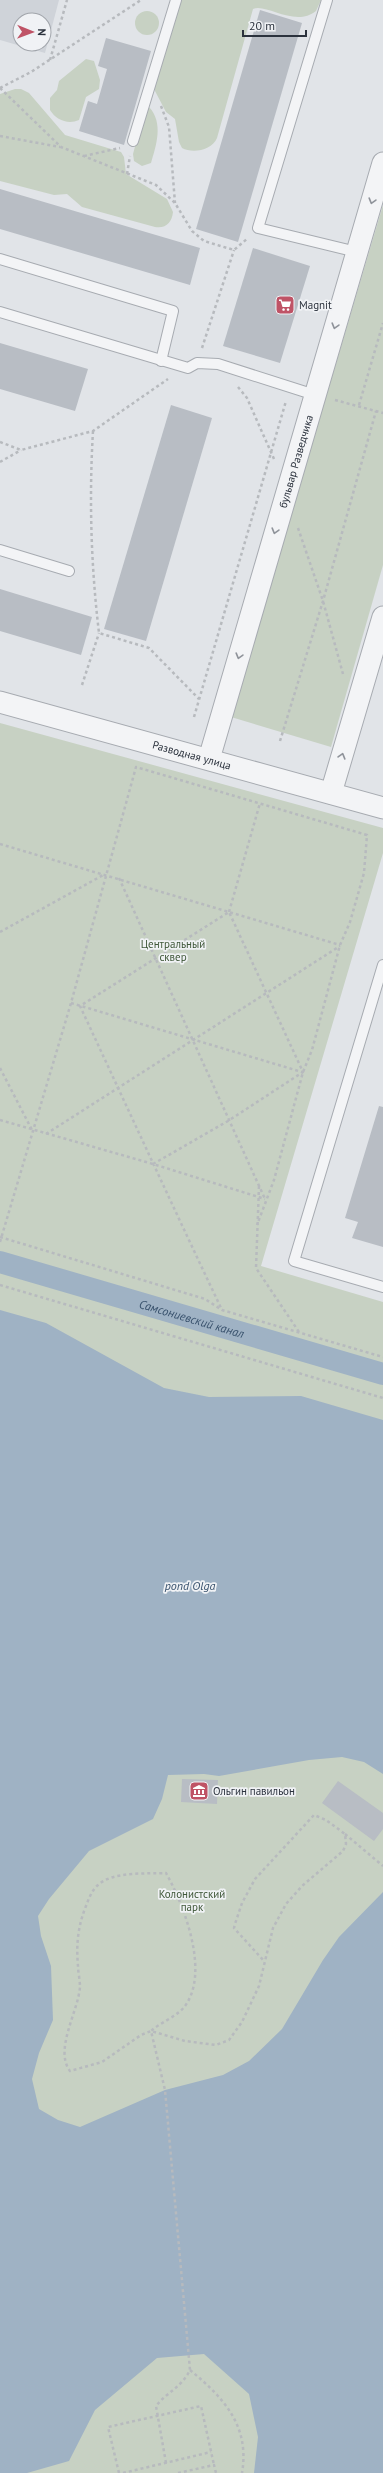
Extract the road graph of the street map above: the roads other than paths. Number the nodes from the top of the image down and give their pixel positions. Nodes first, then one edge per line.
1 (176, 0) edge
2 (327, 0) edge
3 (133, 141) road end
4 (383, 163) edge
5 (357, 252) junction
6 (0, 259) edge
7 (0, 312) edge
8 (161, 361) junction
9 (315, 395) junction
10 (0, 550) edge
11 (69, 571) dead end
12 (383, 617) edge
13 (0, 702) edge
14 (208, 759) junction
15 (332, 793) junction
16 (383, 808) edge
17 (383, 965) edge
18 (383, 1287) edge

1 - 3 lane
2 - 5 lane
4 -> 5 street, бульвар Разведчика
5 -> 9 street, бульвар Разведчика
6 - 8 lane
7 - 8 lane
8 - 9 lane
9 -> 14 street, бульвар Разведчика
10 - 11 lane
15 -> 12 street
13 - 14 street, Разводная улица
14 - 15 street, Разводная улица
15 - 16 street, Разводная улица
17 - 18 lane

